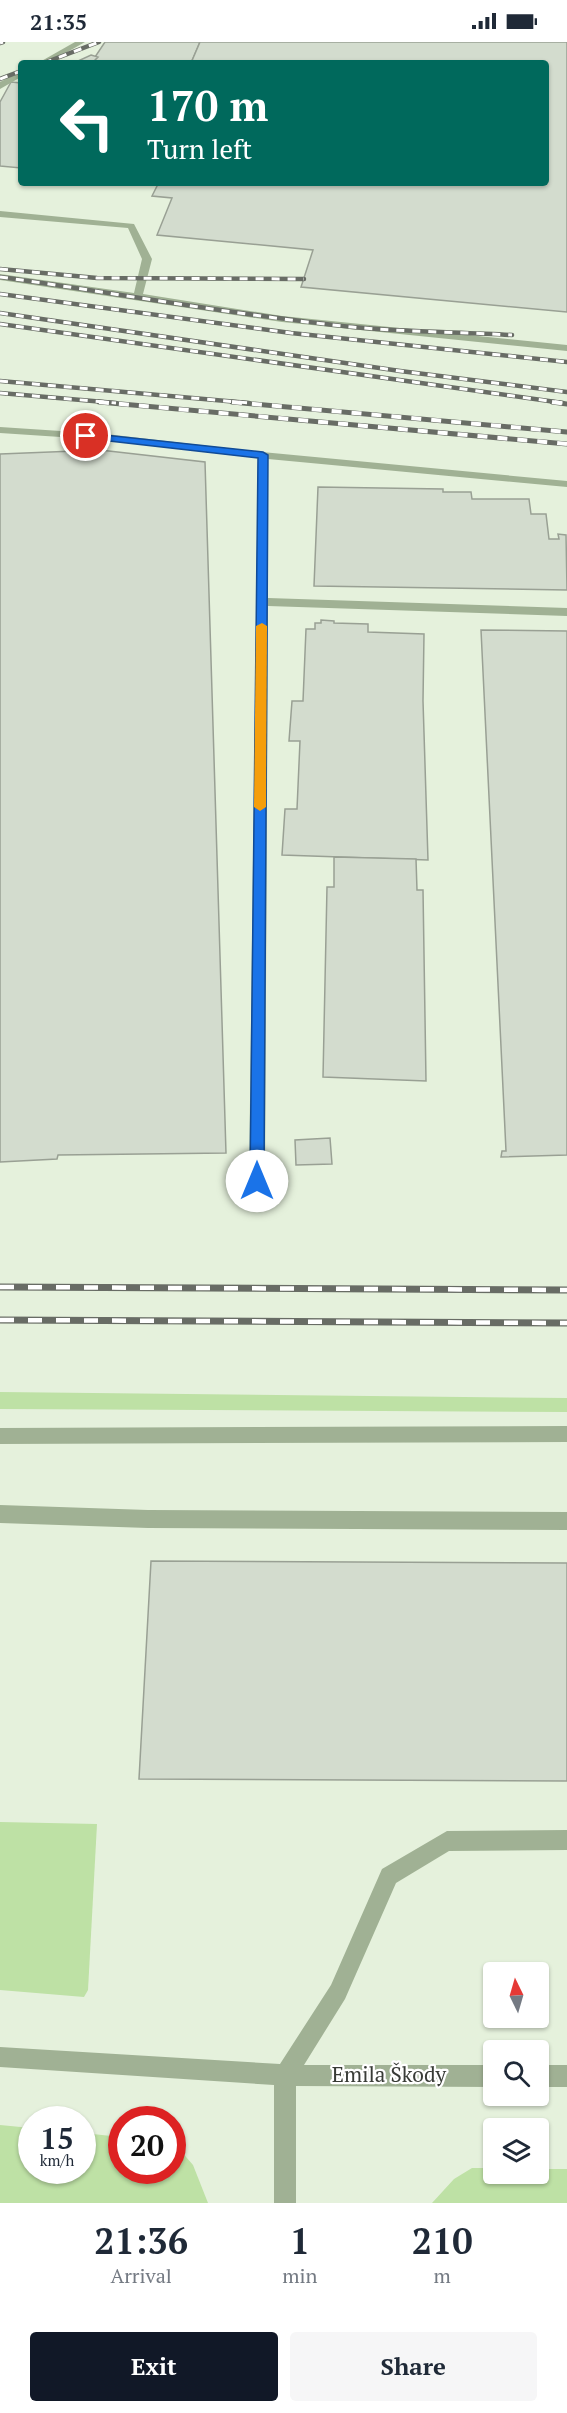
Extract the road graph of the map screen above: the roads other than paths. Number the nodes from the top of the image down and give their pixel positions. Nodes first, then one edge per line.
1 (81, 42) edge
2 (48, 60) edge
3 (18, 77) edge
4 (0, 86) edge
5 (0, 214) edge
6 (0, 277) edge
7 (138, 296) junction
8 (567, 348) edge
9 (0, 430) edge
10 (263, 455) junction
11 (567, 484) edge
12 (262, 602) junction
13 (567, 612) edge
14 (257, 1181) dead end
15 (567, 1434) edge
16 (0, 1436) edge
17 (0, 1514) edge
18 (567, 1521) edge
19 (567, 1840) edge
20 (0, 2057) edge
21 (285, 2075) junction
22 (483, 2076) edge
23 (549, 2076) edge
24 (567, 2076) edge
25 (285, 2203) edge

1 - 2 street
3 - 4 street
5 - 7 street
6 - 7 street
7 - 8 street
9 - 10 street
10 - 11 street
10 - 12 street
12 - 13 street
12 - 14 street
15 - 16 street
17 - 18 street
19 - 21 street
20 - 21 street, Emila Škody
21 - 22 street, Emila Škody
21 - 25 street
23 - 24 street

